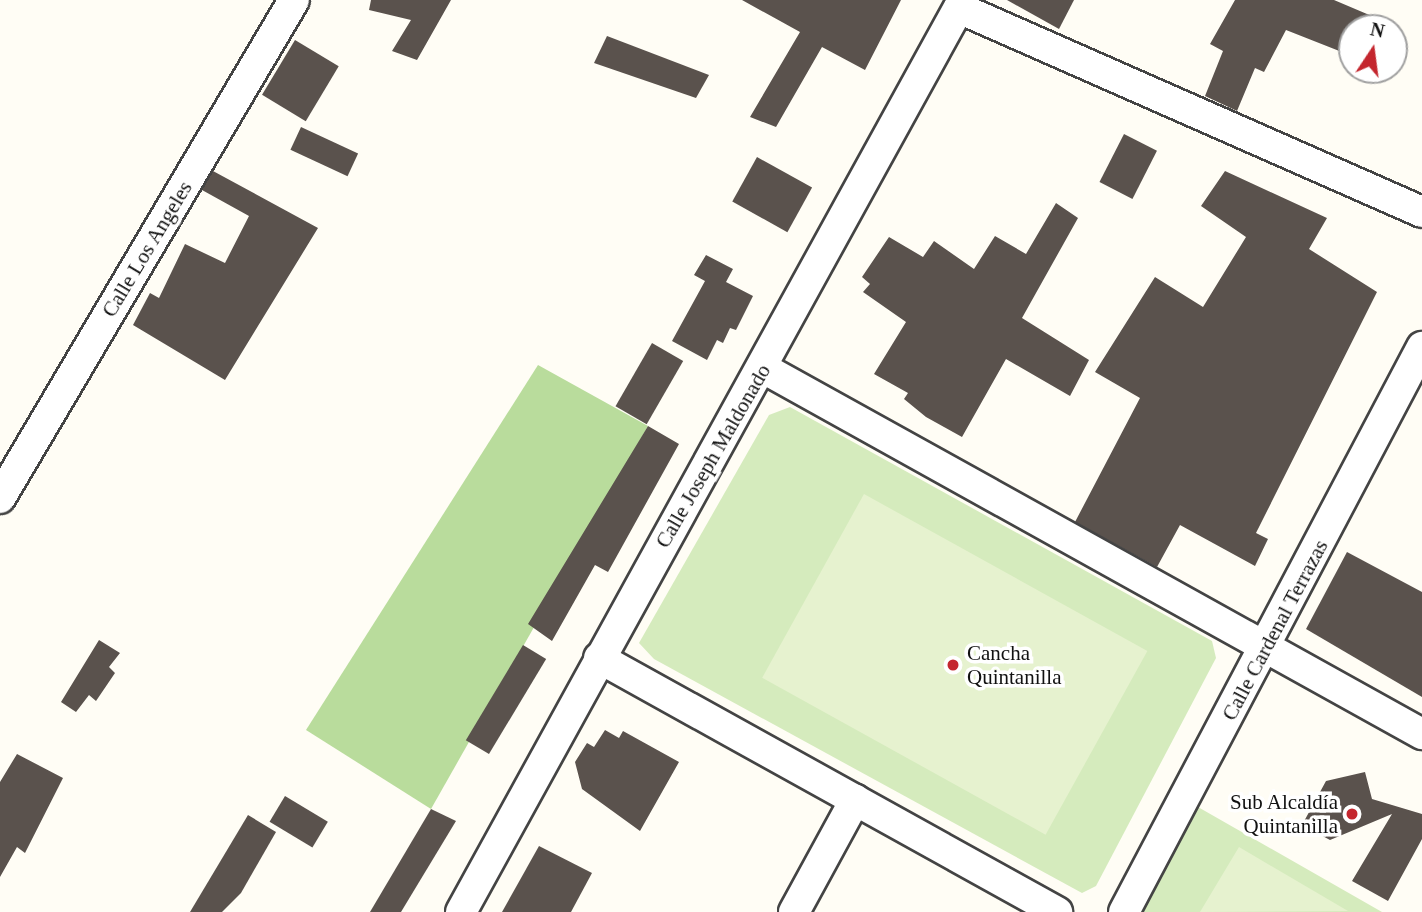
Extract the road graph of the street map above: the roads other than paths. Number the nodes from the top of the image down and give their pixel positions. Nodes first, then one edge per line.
1 (294, 0) edge
2 (961, 4) edge
3 (1422, 212) edge
4 (1422, 347) edge
5 (763, 368) junction
6 (0, 498) edge
7 (1266, 648) junction
8 (599, 658) junction
9 (1422, 734) edge
10 (855, 800) junction
11 (461, 912) edge
12 (794, 912) edge
13 (1057, 912) edge
14 (1124, 912) edge

1 - 6 street, Calle Los Angeles
2 - 3 street
2 - 5 street, Calle Joseph Maldonado
4 - 7 street, Calle Cardenal Terrazas
5 - 7 street
5 - 8 street, Calle Joseph Maldonado
7 - 9 street
7 - 14 street, Calle Cardenal Terrazas
8 - 10 street
8 - 11 street, Calle Joseph Maldonado
10 - 12 street
10 - 13 street

